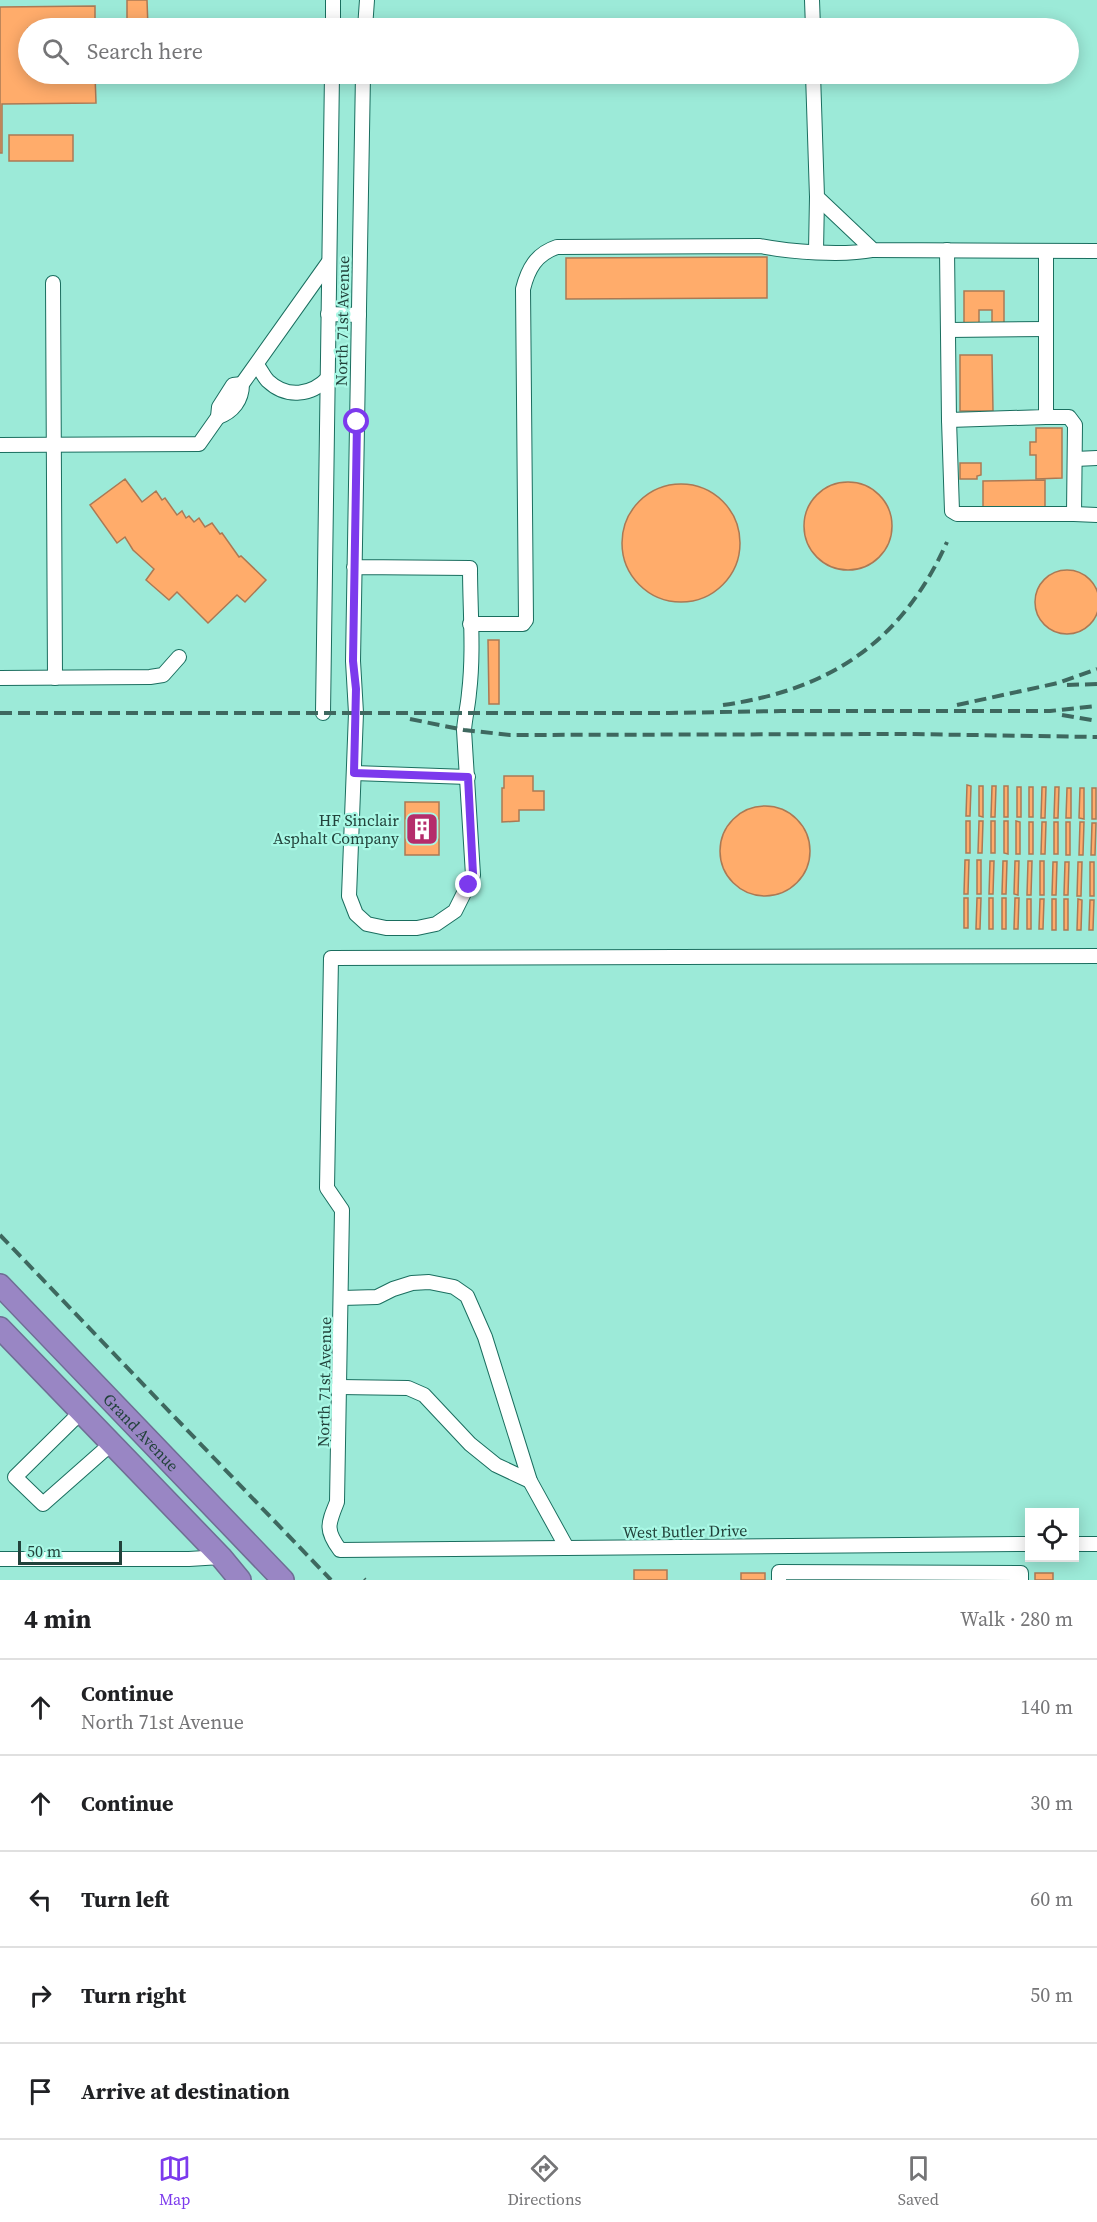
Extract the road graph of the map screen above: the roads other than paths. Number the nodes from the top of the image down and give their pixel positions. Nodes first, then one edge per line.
1 (333, 0) edge
2 (367, 0) edge
3 (812, 0) edge
4 (333, 18) edge
5 (366, 18) edge
6 (813, 18) edge
7 (332, 84) edge
8 (363, 84) edge
9 (813, 84) edge
10 (816, 197) junction
11 (873, 250) junction
12 (947, 250) junction
13 (816, 251) junction
14 (1046, 251) junction
15 (1097, 251) edge
16 (328, 263) junction
17 (52, 283) dead end
18 (328, 314) junction
19 (359, 315) junction
20 (1046, 329) junction
21 (948, 330) junction
22 (257, 365) junction
23 (328, 378) junction
24 (1046, 417) junction
25 (949, 420) junction
26 (0, 445) edge
27 (53, 445) junction
28 (1097, 458) edge
29 (1075, 459) junction
30 (1074, 514) junction
31 (1097, 514) edge
32 (354, 567) junction
33 (470, 624) junction
34 (179, 657) dead end
35 (0, 678) edge
36 (55, 678) junction
37 (323, 713) dead end
38 (354, 773) junction
39 (468, 777) junction
40 (1097, 956) edge
41 (0, 1285) edge
42 (342, 1298) junction
43 (0, 1328) edge
44 (340, 1388) junction
45 (81, 1412) junction
46 (111, 1444) junction
47 (530, 1481) junction
48 (1025, 1544) edge
49 (1079, 1544) edge
50 (1097, 1544) edge
51 (567, 1548) junction
52 (340, 1550) joint
53 (220, 1557) junction
54 (0, 1559) edge
55 (240, 1580) edge
56 (283, 1580) edge
57 (779, 1580) edge
58 (1021, 1580) edge

1 - 4 street
2 - 5 street
3 - 6 street
7 - 16 street, North 71st Avenue
8 - 19 street, North 71st Avenue
9 - 10 street
10 - 11 street
10 - 13 street
11 - 12 street
11 - 13 street
12 - 14 street
12 - 21 street
13 - 33 street
14 - 15 street
14 - 20 street
16 - 18 street, North 71st Avenue
16 - 22 street
17 - 27 street
18 - 19 street
18 - 23 street, North 71st Avenue
19 - 32 street, North 71st Avenue
20 - 21 street
20 - 24 street
21 - 25 street
22 - 23 street
22 - 27 street
23 - 37 street, North 71st Avenue
24 - 25 street
24 - 29 street
25 - 30 street
26 - 27 street
27 - 36 street
28 - 29 street
29 - 30 street
30 - 31 street
32 - 33 street, North 71st Avenue
32 - 38 street, North 71st Avenue
33 - 39 street, North 71st Avenue
34 - 36 street
35 - 36 street
38 - 39 street
38 - 39 street, North 71st Avenue
40 - 42 street, North 71st Avenue
41 - 56 highway, Grand Avenue
42 - 44 street, North 71st Avenue
42 - 47 street
43 - 45 highway, Grand Avenue
44 - 47 street
44 - 52 street, North 71st Avenue
45 - 46 highway, Grand Avenue
45 - 46 street
46 - 53 highway, Grand Avenue
47 - 51 street
48 - 51 street, West Butler Drive
49 - 50 street
51 - 52 street, West Butler Drive
53 - 54 street
53 - 55 highway, Grand Avenue
57 - 58 street

